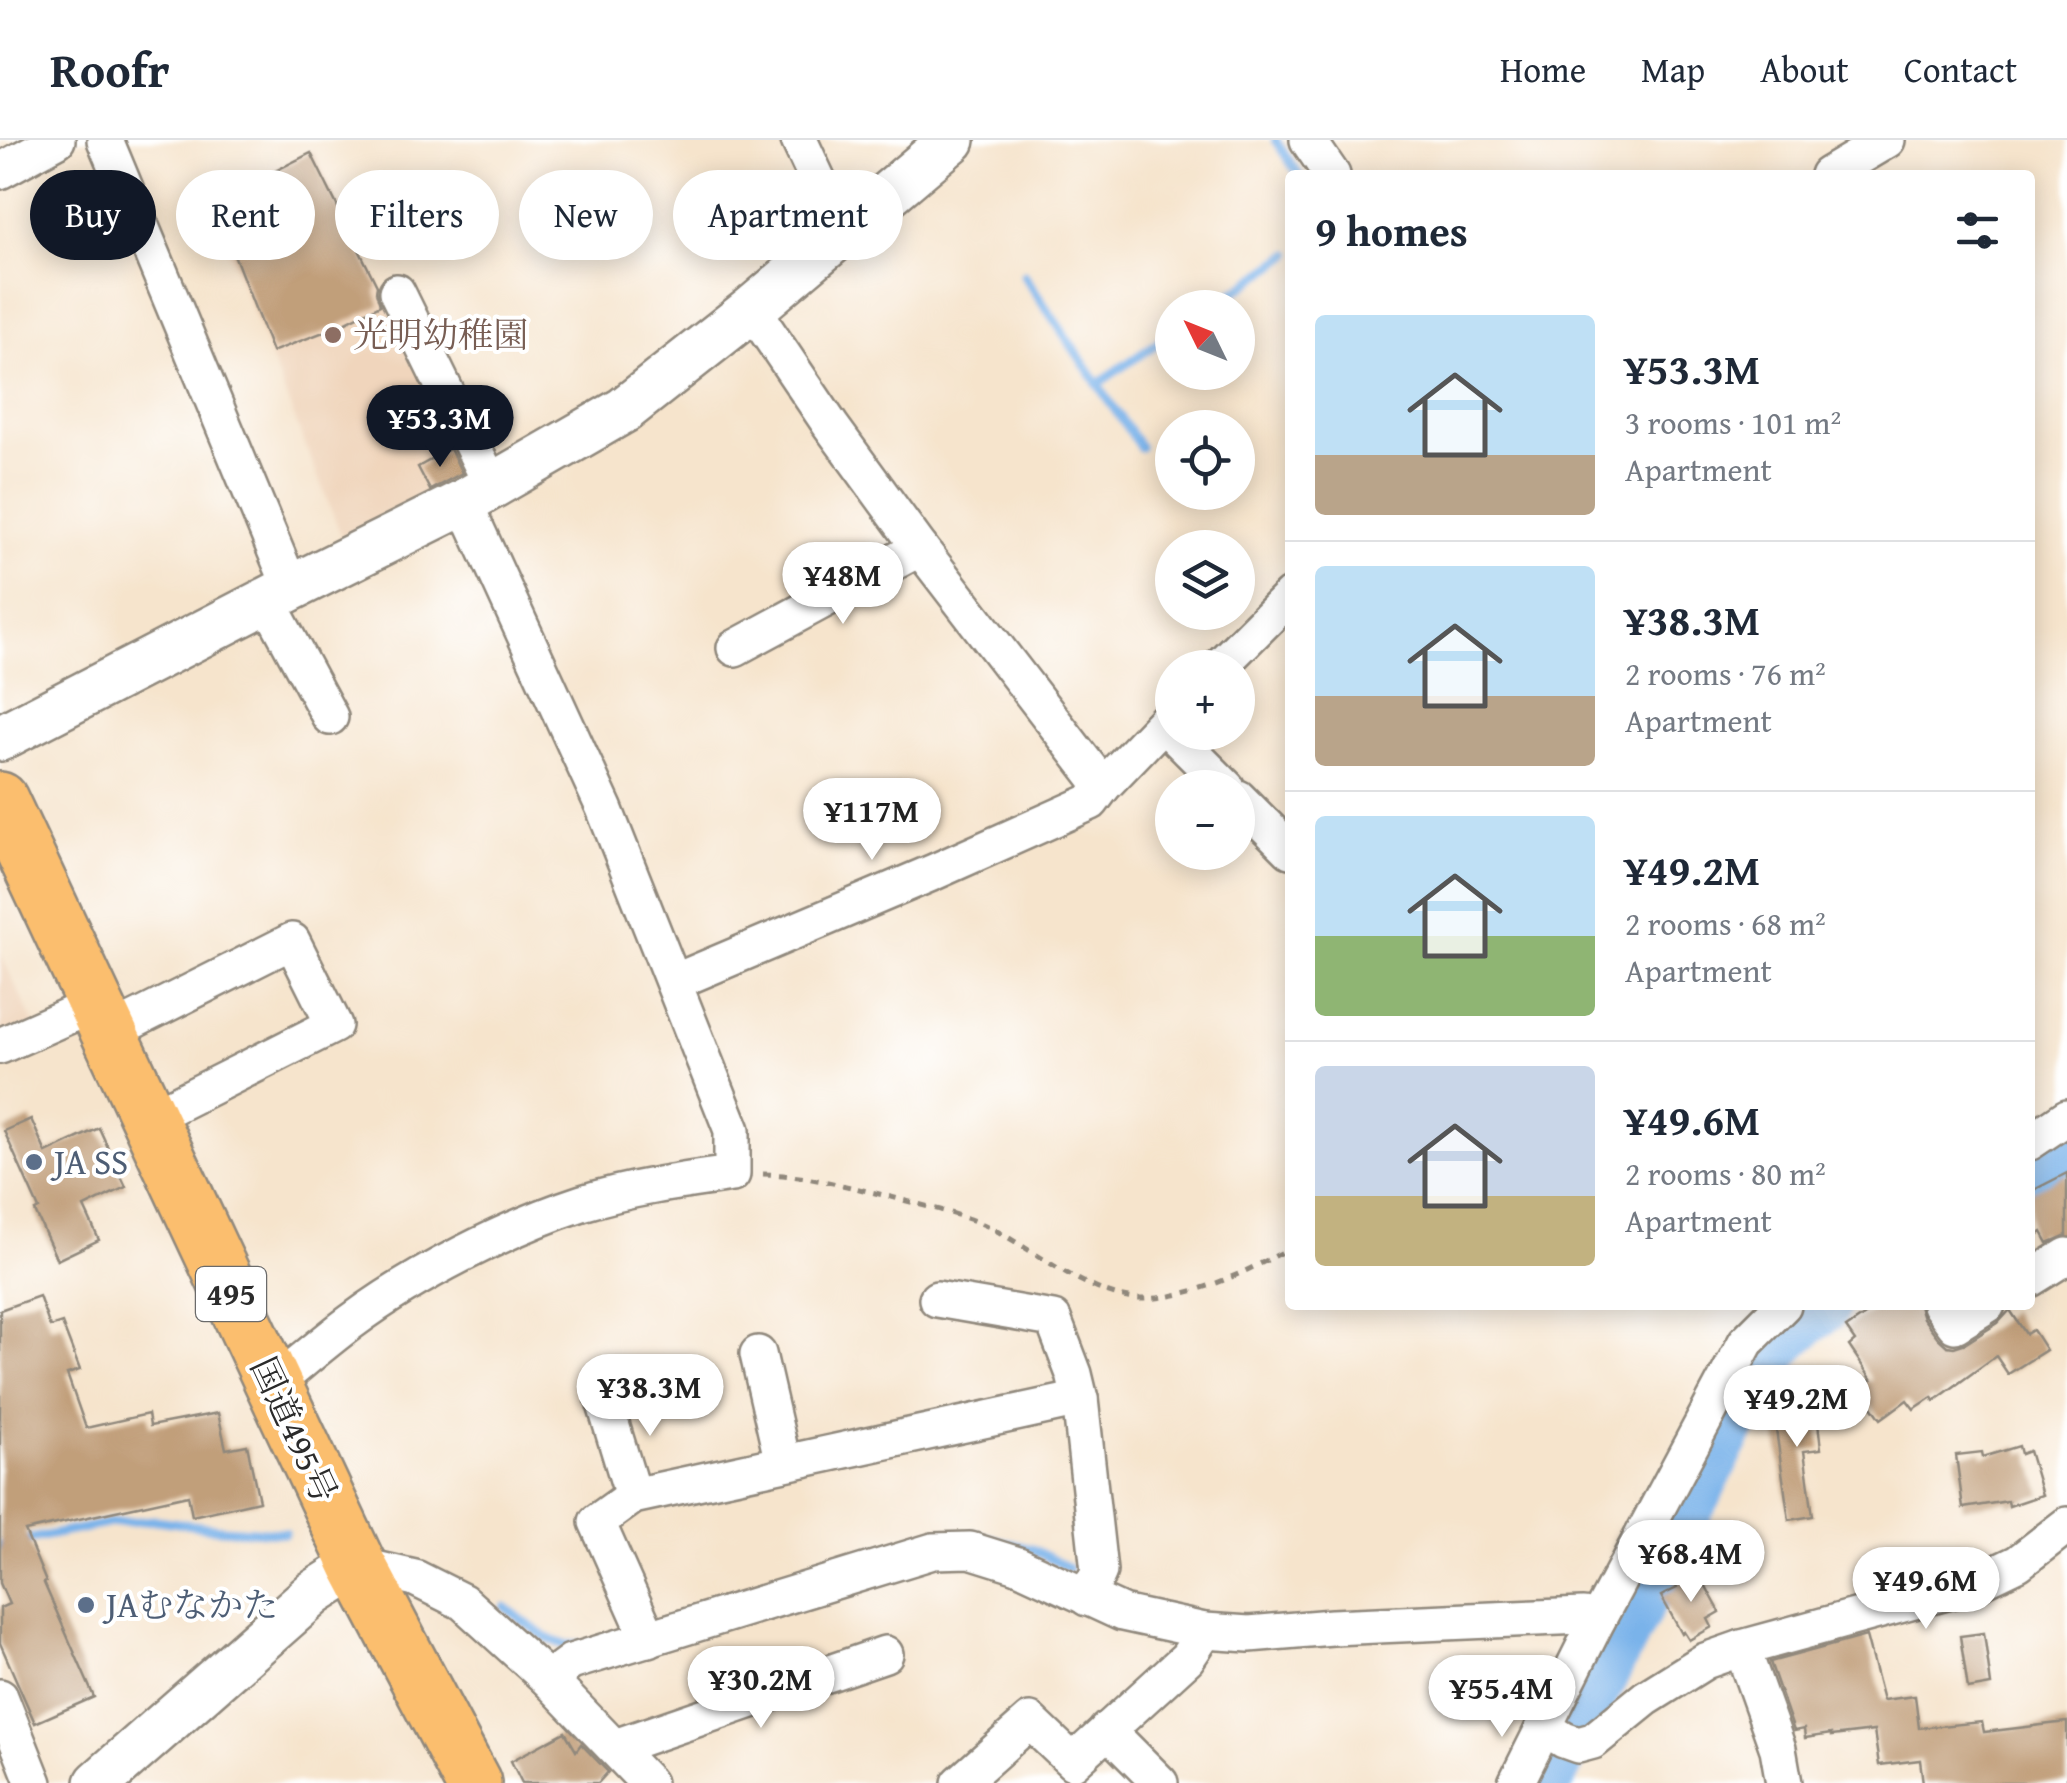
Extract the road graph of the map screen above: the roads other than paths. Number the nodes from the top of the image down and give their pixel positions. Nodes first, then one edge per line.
1 (57, 140) edge
2 (104, 140) edge
3 (800, 140) edge
4 (952, 140) edge
5 (1308, 140) edge
6 (1887, 140) edge
7 (0, 170) edge
8 (814, 170) edge
9 (1329, 170) edge
10 (1836, 170) edge
11 (903, 181) edge
12 (809, 260) edge
13 (397, 292) dead end
14 (752, 309) junction
15 (478, 494) junction
16 (920, 548) junction
17 (279, 594) junction
18 (1285, 601) edge
19 (735, 648) dead end
20 (1236, 650) edge
21 (330, 717) dead end
22 (1155, 732) edge
23 (0, 738) edge
24 (1195, 750) edge
25 (1212, 770) edge
26 (1103, 786) junction
27 (0, 800) edge
28 (1255, 815) edge
29 (1285, 845) edge
30 (674, 982) junction
31 (102, 1018) junction
32 (0, 1046) edge
33 (2067, 1117) edge
34 (149, 1118) junction
35 (2035, 1139) edge
36 (2067, 1256) edge
37 (2035, 1276) edge
38 (938, 1299) dead end
39 (1775, 1310) edge
40 (1944, 1310) edge
41 (1979, 1310) edge
42 (758, 1354) dead end
43 (273, 1384) junction
44 (1080, 1399) junction
45 (604, 1401) dead end
46 (783, 1464) junction
47 (633, 1496) junction
48 (2067, 1525) edge
49 (358, 1566) junction
50 (1087, 1598) junction
51 (1598, 1619) junction
52 (1205, 1631) junction
53 (649, 1639) junction
54 (1742, 1648) junction
55 (886, 1654) dead end
56 (548, 1678) junction
57 (0, 1697) edge
58 (1107, 1730) junction
59 (1562, 1737) junction
60 (616, 1747) junction
61 (34, 1783) edge
62 (98, 1783) edge
63 (473, 1783) edge
64 (648, 1783) edge
65 (960, 1783) edge
66 (1160, 1783) edge
67 (1516, 1783) edge
68 (1784, 1783) edge

1 - 7 street
2 - 17 street
3 - 8 street
4 - 11 street
5 - 9 street
6 - 10 street
12 - 14 street
13 - 15 street
14 - 15 street
14 - 16 street
15 - 17 street
15 - 30 street
16 - 19 street
16 - 26 street
17 - 21 street
17 - 23 street
18 - 20 street
22 - 26 street
24 - 25 street
26 - 30 street
27 - 31 highway, 国道495号 / 495
28 - 29 street
30 - 43 street
31 - 32 street
31 - 34 highway, 国道495号 / 495
31 - 34 street
33 - 35 street
34 - 43 highway, 国道495号 / 495
36 - 37 street
38 - 44 street
39 - 51 street
40 - 41 street
42 - 46 street
43 - 49 highway, 国道495号 / 495
44 - 46 street
44 - 50 street
45 - 47 street
46 - 47 street
47 - 53 street
48 - 54 street
49 - 56 street
49 - 62 street
49 - 63 highway, 国道495号 / 495
50 - 52 street
50 - 53 street
51 - 52 street
51 - 59 street
52 - 58 street
53 - 56 street
54 - 59 street
54 - 68 street
55 - 60 street
56 - 60 street
57 - 61 street
58 - 65 street
58 - 66 street
59 - 67 street
60 - 64 street

